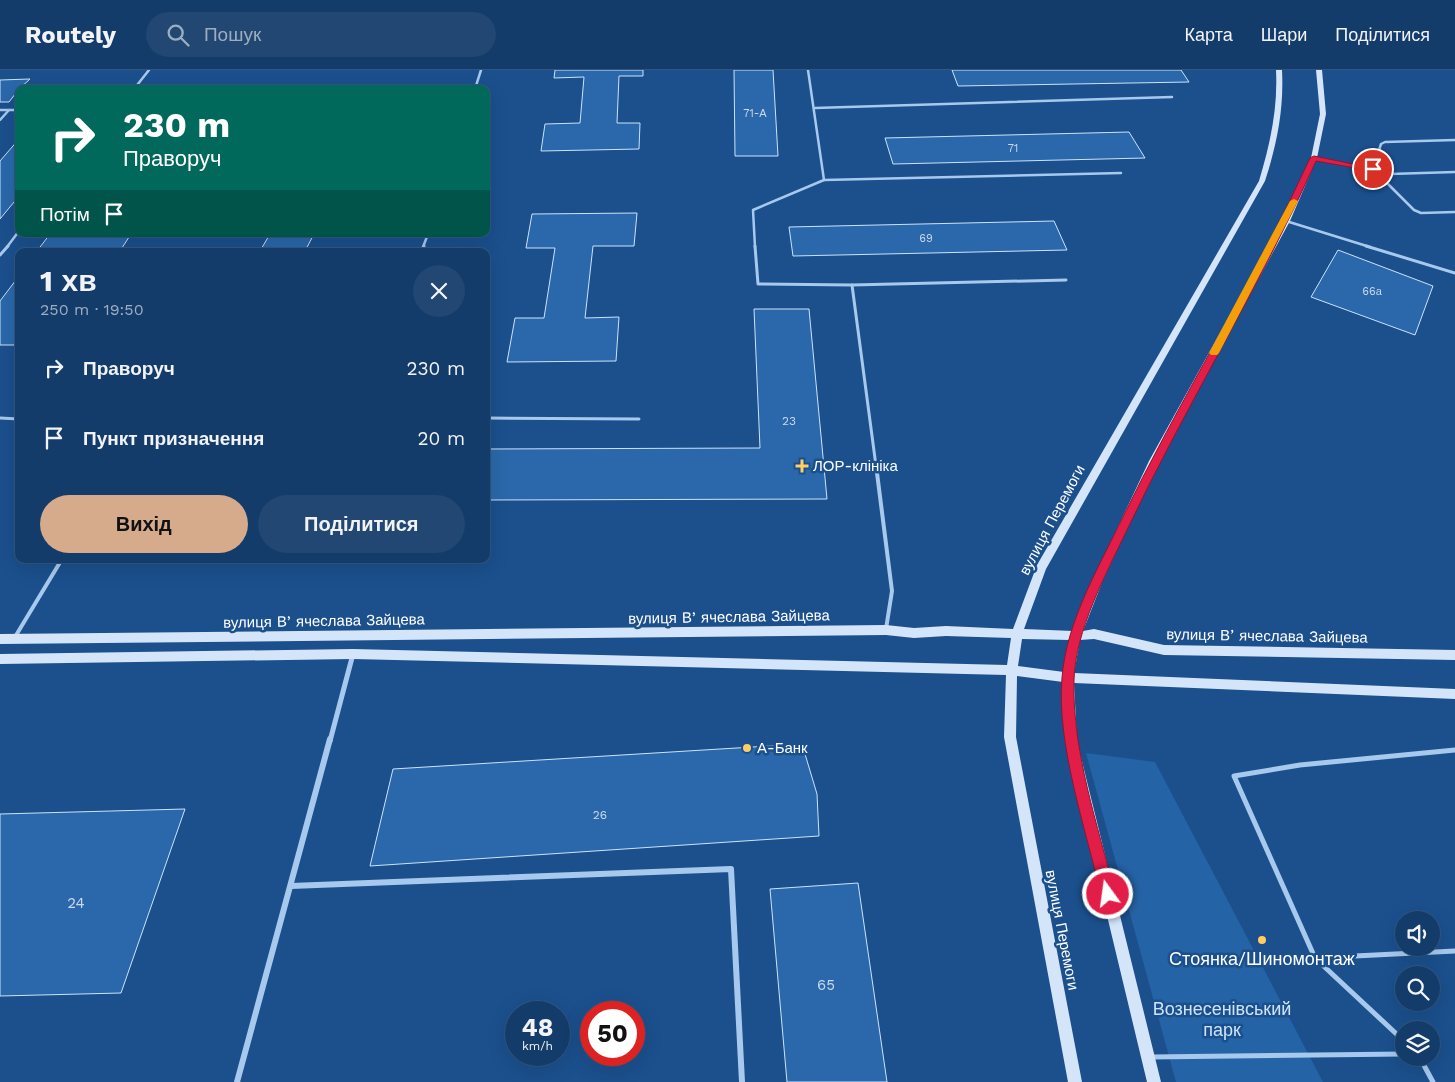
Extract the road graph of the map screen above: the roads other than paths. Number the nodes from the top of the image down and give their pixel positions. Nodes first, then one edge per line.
1 (149, 70) edge
2 (481, 70) edge
3 (808, 70) edge
4 (1279, 70) edge
5 (1319, 70) edge
6 (137, 85) edge
7 (476, 85) edge
8 (1172, 97) dead end
9 (815, 108) junction
10 (0, 110) edge
11 (9, 110) junction
12 (15, 110) edge
13 (0, 120) edge
14 (1455, 140) edge
15 (1314, 158) junction
16 (1373, 169) junction
17 (1121, 172) dead end
18 (1455, 172) edge
19 (824, 180) junction
20 (1455, 212) edge
21 (1286, 220) junction
22 (15, 237) edge
23 (0, 255) edge
24 (1455, 273) edge
25 (1066, 280) dead end
26 (852, 285) junction
27 (0, 418) edge
28 (15, 418) edge
29 (490, 418) edge
30 (639, 419) dead end
31 (60, 563) edge
32 (886, 630) junction
33 (1017, 633) junction
34 (1076, 636) junction
35 (0, 639) edge
36 (14, 639) junction
37 (353, 654) junction
38 (1455, 655) edge
39 (0, 659) edge
40 (1012, 670) junction
41 (1068, 678) junction
42 (1455, 694) edge
43 (1455, 750) edge
44 (291, 886) junction
45 (1455, 951) edge
46 (1315, 958) junction
47 (1395, 1033) edge
48 (1395, 1054) edge
49 (1148, 1057) junction
50 (1424, 1066) edge
51 (237, 1082) edge
52 (742, 1082) edge
53 (1075, 1082) edge
54 (1154, 1082) edge
55 (1433, 1082) edge

1 - 6 lane
2 - 7 lane
3 - 9 lane
4 - 33 main road, вулиця Перемоги
5 - 15 main road
8 - 9 lane
9 - 19 lane
10 - 11 lane
11 - 12 lane
11 - 13 lane
14 - 16 lane
15 - 16 lane
15 - 21 main road
16 - 18 lane
16 - 20 lane
17 - 19 lane
19 - 26 lane
21 - 24 lane
21 - 34 main road
22 - 23 lane
25 - 26 lane
26 - 32 lane
27 - 28 lane
29 - 30 lane
31 - 36 lane
32 - 33 main road, вулиця Вʼячеслава Зайцева
32 - 36 main road, вулиця Вʼячеслава Зайцева
33 - 34 main road, вулиця Вʼячеслава Зайцева
33 - 40 main road, вулиця Перемоги
34 - 38 main road, вулиця Вʼячеслава Зайцева
34 - 41 main road
35 - 36 main road, вулиця Вʼячеслава Зайцева
37 - 39 main road
37 - 40 main road
37 - 44 street
40 - 41 main road
40 - 53 main road, вулиця Перемоги
41 - 42 main road
41 - 49 main road
43 - 46 lane
44 - 51 street
44 - 52 street
45 - 46 lane
46 - 47 lane
48 - 49 lane
49 - 54 main road
50 - 55 lane

